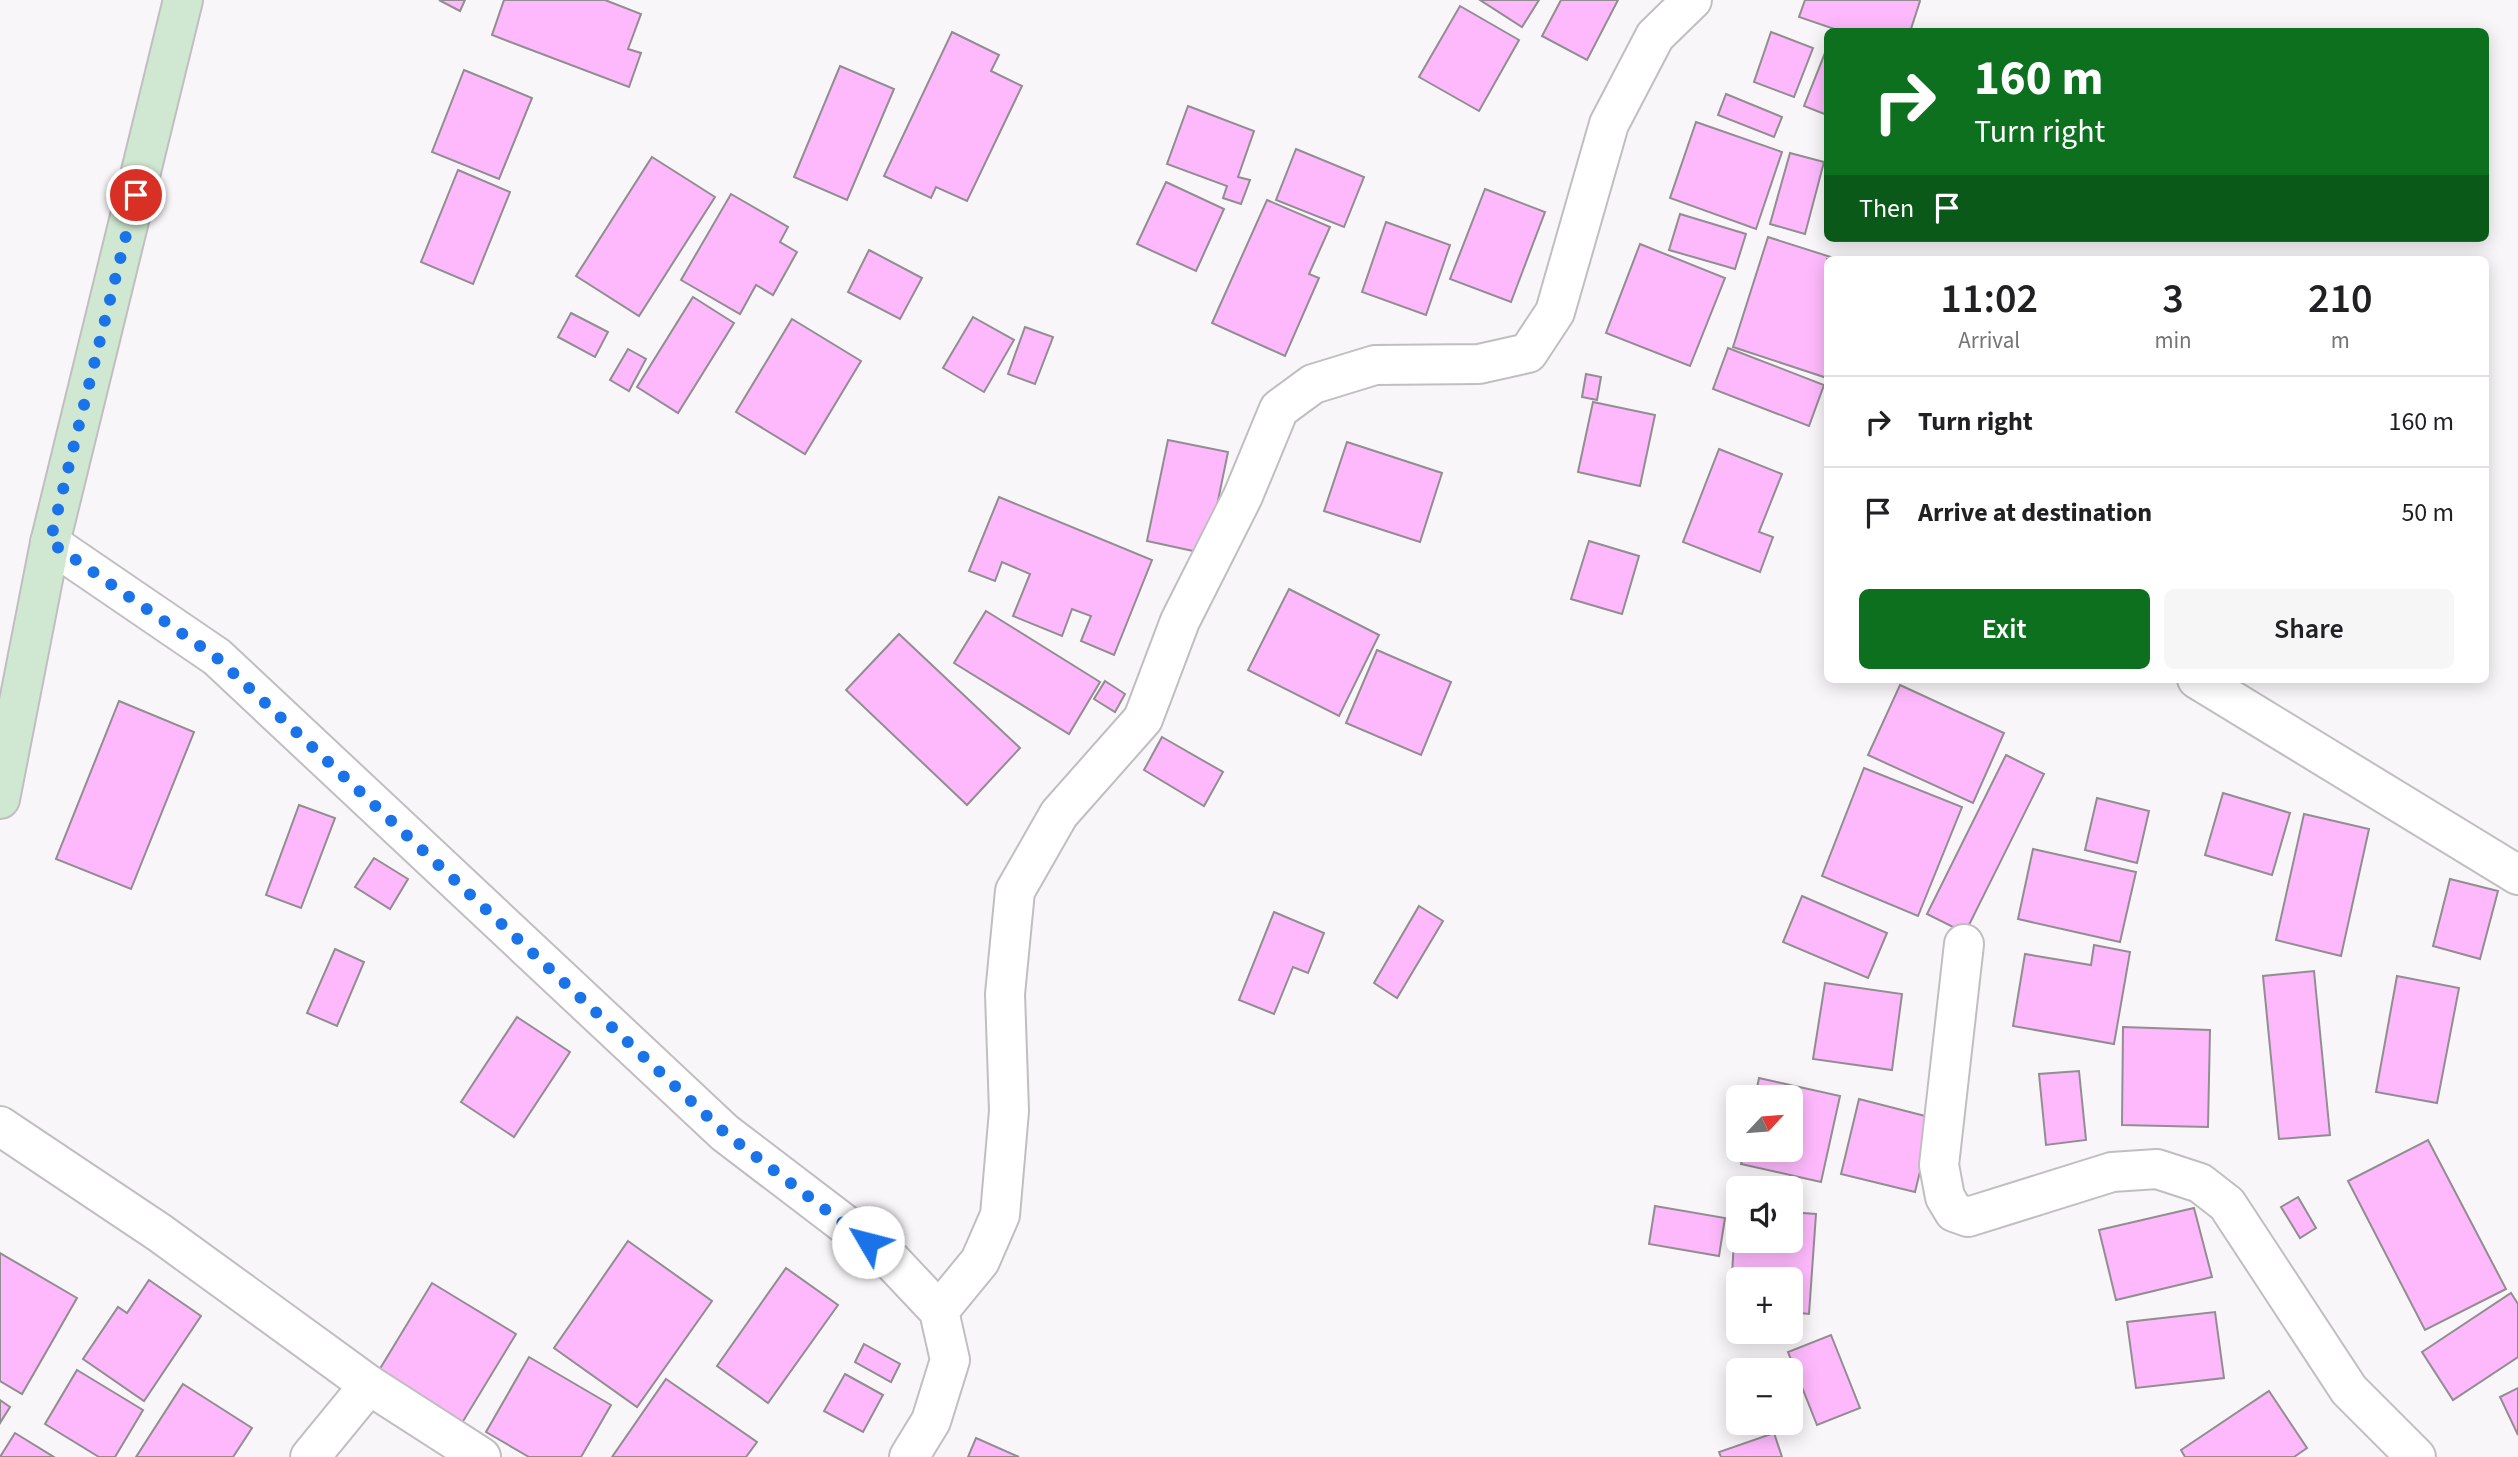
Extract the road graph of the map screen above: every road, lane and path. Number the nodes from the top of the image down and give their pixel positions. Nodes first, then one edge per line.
1 (183, 0) edge
2 (1692, 0) edge
3 (50, 542) junction
4 (2204, 683) edge
5 (0, 799) edge
6 (2518, 875) edge
7 (1964, 944) dead end
8 (0, 1126) edge
9 (939, 1311) junction
10 (369, 1385) junction
11 (310, 1457) edge
12 (481, 1457) edge
13 (909, 1457) edge
14 (2416, 1457) edge

1 - 3 street
2 - 9 street
3 - 5 street
3 - 9 street
4 - 6 street
7 - 14 street
8 - 10 street
9 - 13 street
10 - 11 street
10 - 12 street

